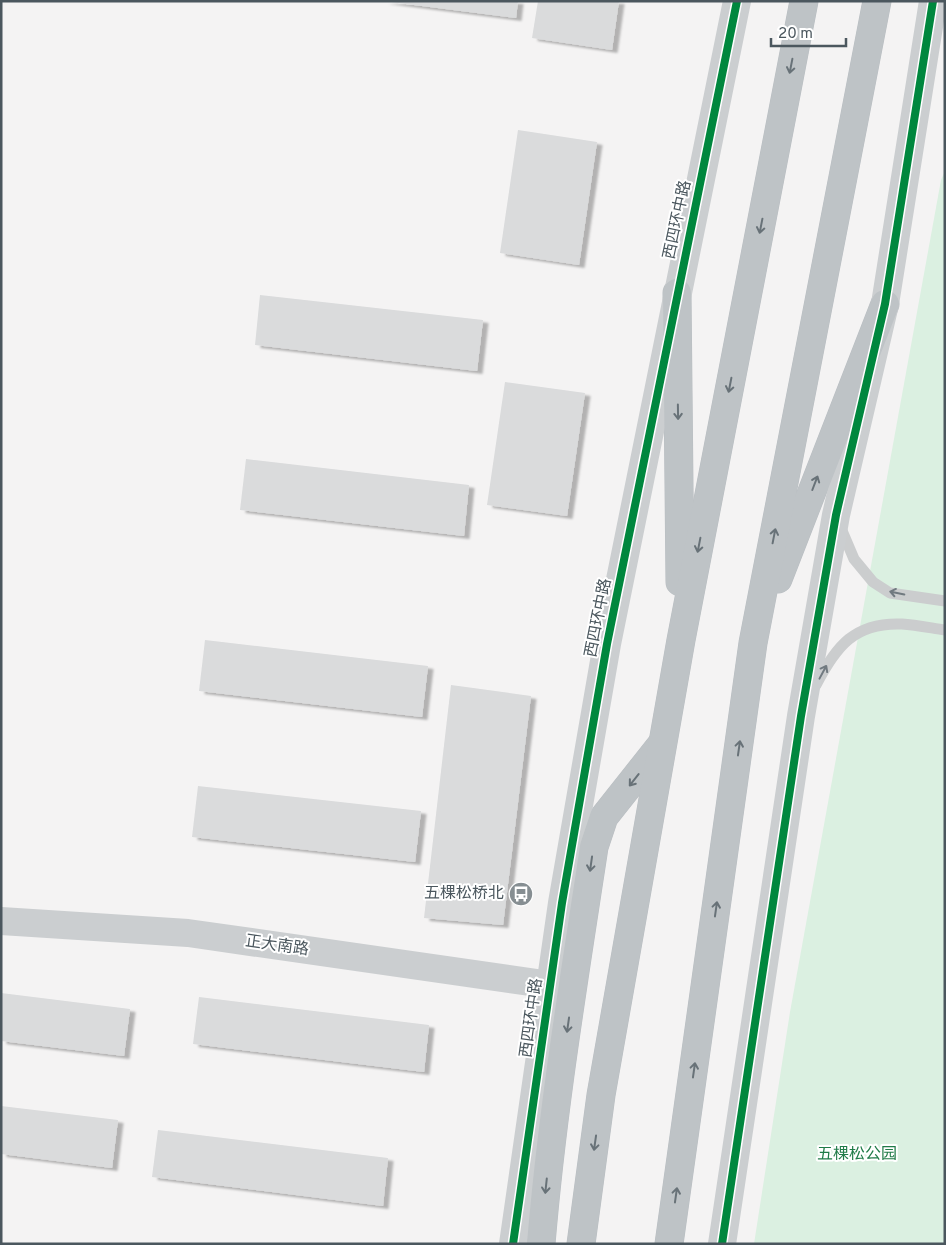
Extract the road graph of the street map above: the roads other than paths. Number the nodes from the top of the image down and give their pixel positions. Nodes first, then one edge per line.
1 (737, 1) edge
2 (804, 1) edge
3 (877, 1) edge
4 (933, 1) edge
5 (677, 293) junction
6 (885, 304) junction
7 (836, 515) junction
8 (945, 601) edge
9 (945, 630) edge
10 (681, 640) junction
11 (753, 643) junction
12 (801, 716) junction
13 (663, 742) junction
14 (1, 921) edge
15 (551, 985) junction
16 (513, 1244) edge
17 (541, 1244) edge
18 (581, 1244) edge
19 (669, 1244) edge
20 (722, 1244) edge

1 - 5 street, 西四环中路
2 -> 10 highway
11 -> 3 highway
4 - 6 street
5 -> 10 highway
5 - 15 street, 西四环中路
6 - 7 street
11 -> 6 highway
8 -> 7 lane
7 - 12 street
12 -> 9 lane
10 - 13 highway
19 -> 11 highway
12 - 20 street
13 -> 17 highway
13 -> 18 highway
14 - 15 street, 正大南路
15 - 16 street, 西四环中路

